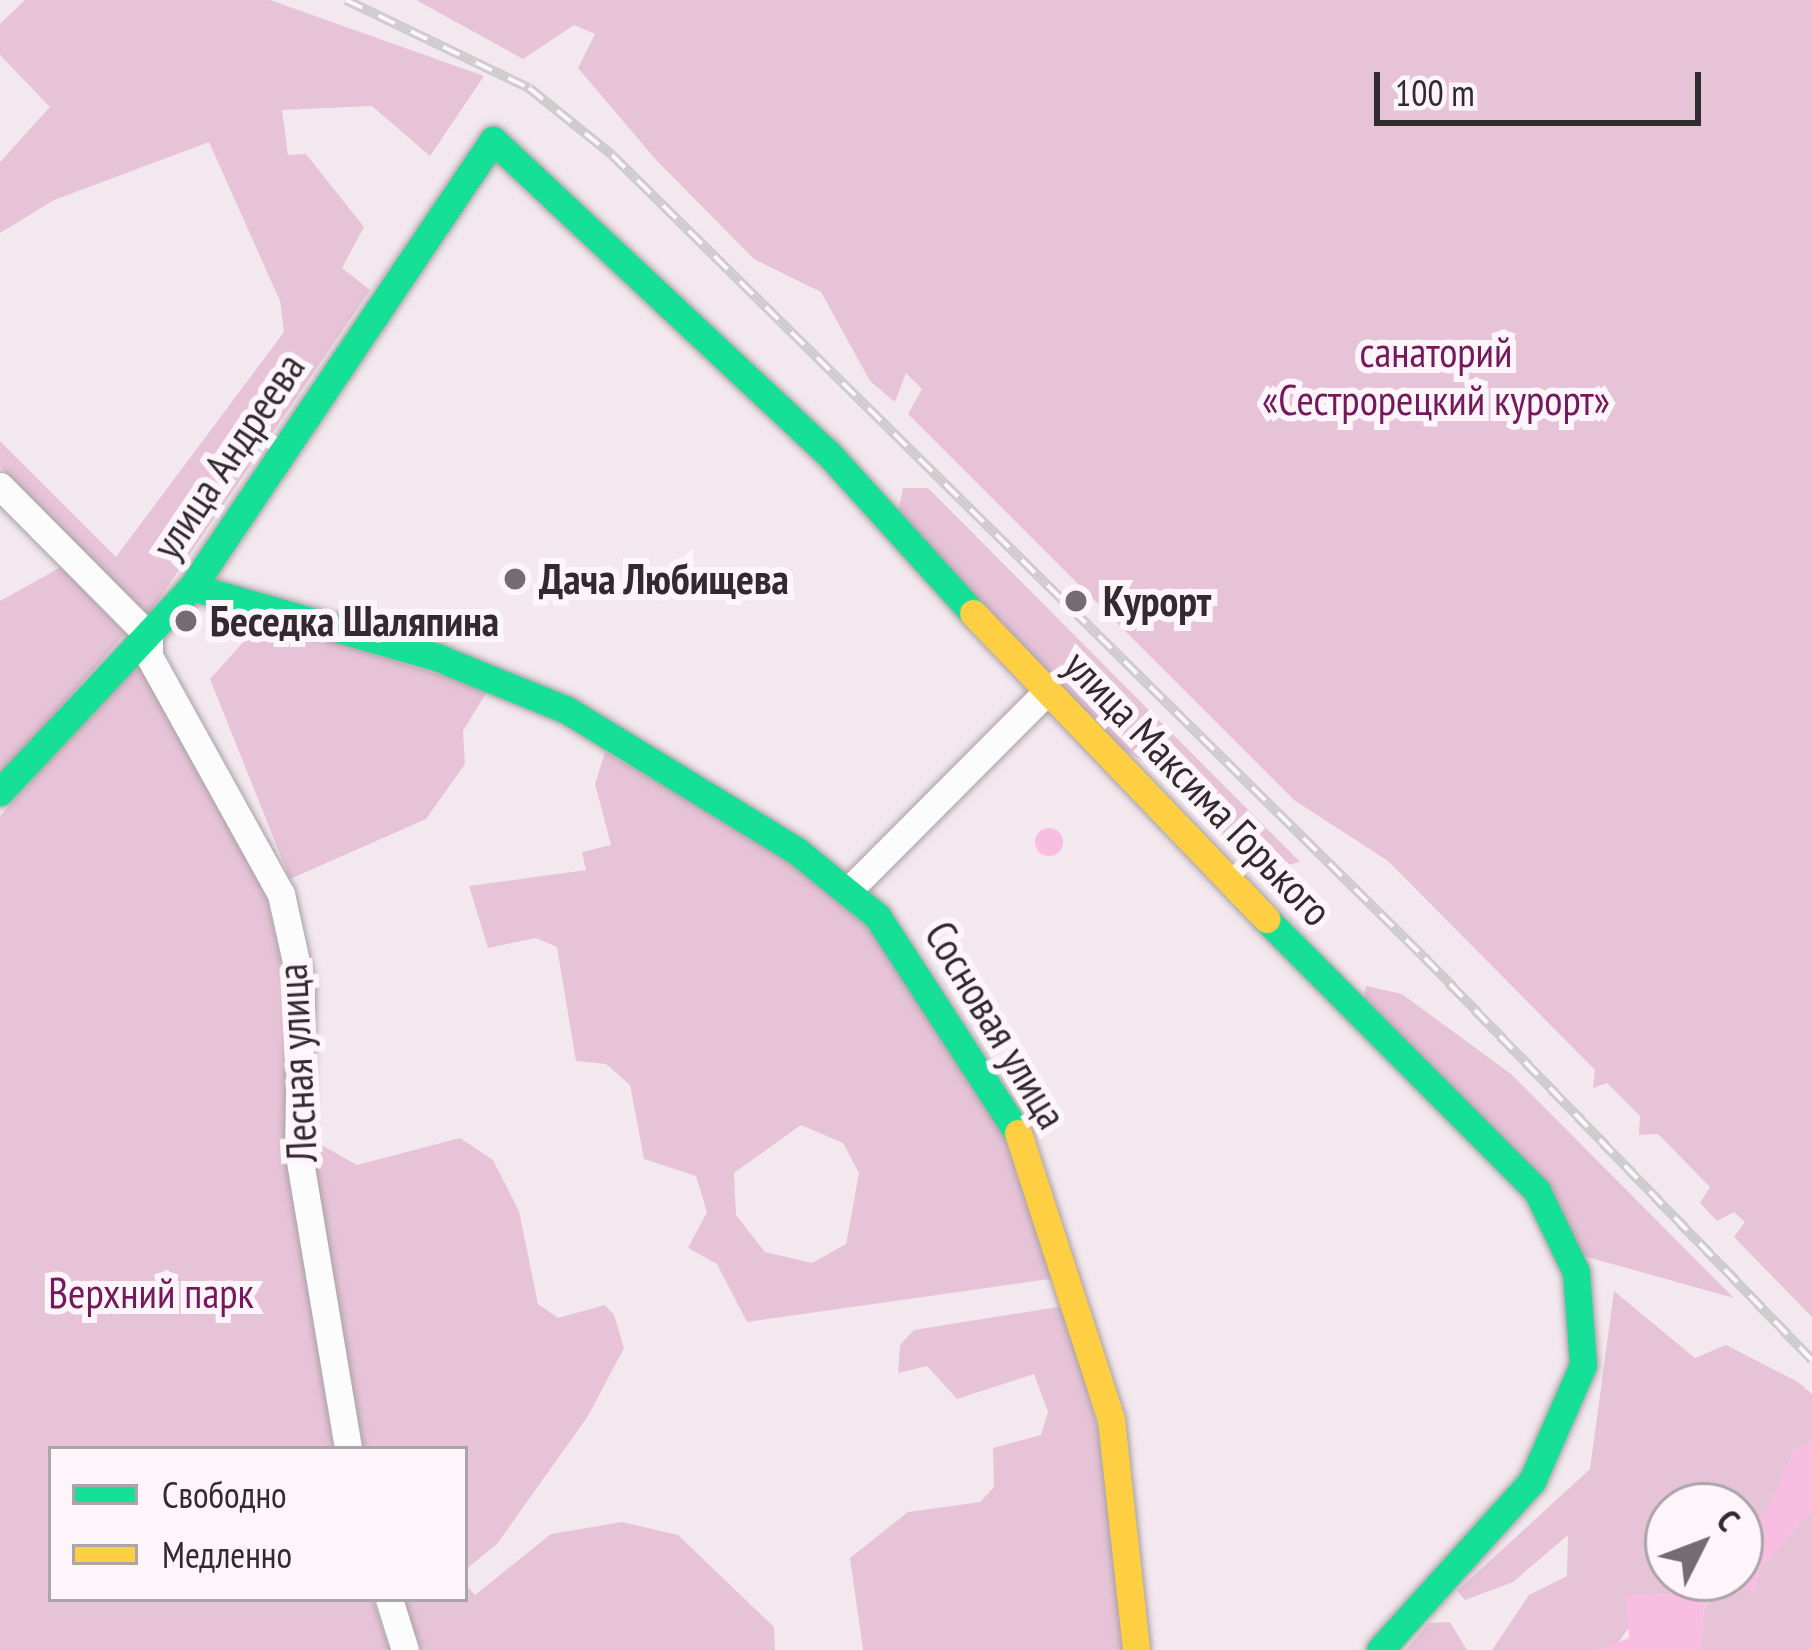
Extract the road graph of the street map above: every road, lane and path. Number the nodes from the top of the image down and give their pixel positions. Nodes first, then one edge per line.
1 (493, 140) joint
2 (0, 486) edge
3 (192, 587) junction
4 (149, 636) junction
5 (1045, 693) junction
6 (0, 792) edge
7 (849, 890) junction
8 (347, 1446) edge
9 (390, 1602) edge
10 (406, 1650) edge
11 (1136, 1650) edge
12 (1380, 1650) edge

1 - 3 street, улица Андреева
1 - 5 street, улица Максима Горького
2 - 4 street
3 - 4 street, улица Андреева
3 - 7 street, Сосновая улица
4 - 6 street, улица Андреева
4 - 8 street, Лесная улица
5 - 7 street
5 - 12 street, улица Максима Горького
7 - 11 street, Сосновая улица
9 - 10 street

